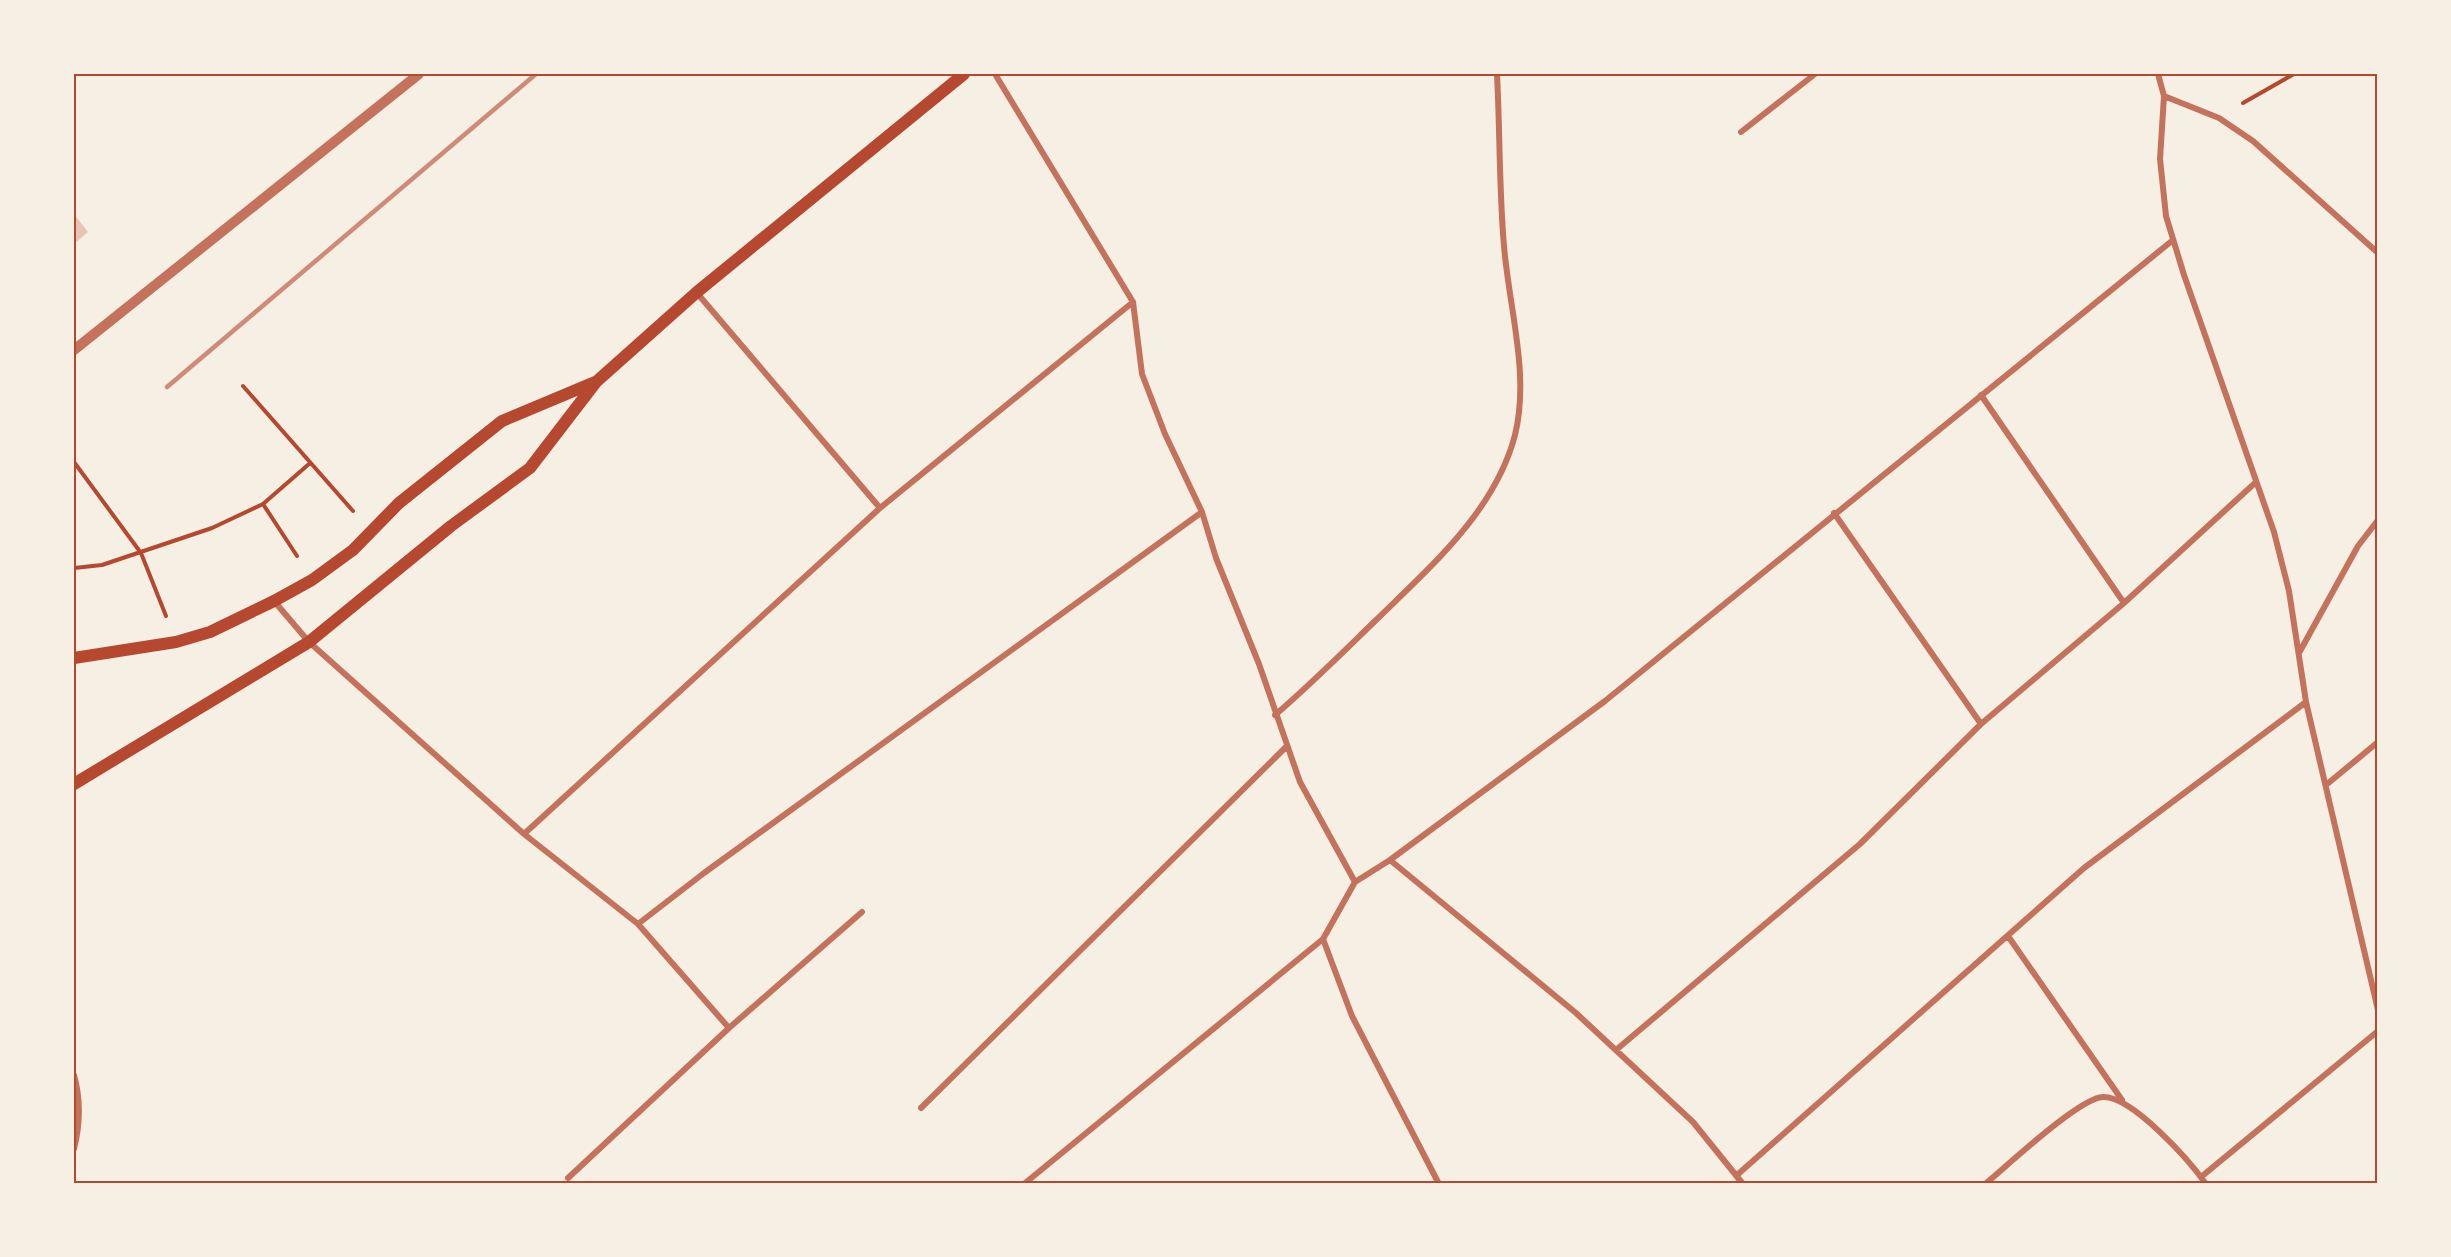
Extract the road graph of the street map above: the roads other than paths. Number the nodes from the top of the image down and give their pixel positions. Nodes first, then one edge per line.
1 (419, 74) edge
2 (964, 74) edge
3 (995, 74) edge
4 (1497, 74) edge
5 (1815, 74) edge
6 (2158, 74) edge
7 (2164, 96) junction
8 (1741, 132) dead end
9 (2174, 240) junction
10 (2378, 253) edge
11 (697, 292) junction
12 (1132, 302) junction
13 (74, 350) edge
14 (596, 382) junction
15 (1981, 395) junction
16 (2256, 482) junction
17 (880, 508) junction
18 (1202, 513) junction
19 (1834, 513) junction
20 (2378, 520) edge
21 (274, 601) junction
22 (2124, 603) junction
23 (309, 642) junction
24 (2299, 653) junction
25 (74, 658) edge
26 (2306, 702) junction
27 (1275, 715) junction
28 (1981, 724) junction
29 (2378, 742) edge
30 (1286, 747) junction
31 (74, 784) edge
32 (2326, 785) junction
33 (524, 834) junction
34 (1390, 860) junction
35 (1355, 882) junction
36 (862, 912) dead end
37 (638, 924) junction
38 (2008, 936) junction
39 (1323, 939) junction
40 (2378, 1010) edge
41 (729, 1028) junction
42 (2378, 1031) edge
43 (1616, 1050) junction
44 (74, 1075) edge
45 (2123, 1101) junction
46 (921, 1108) dead end
47 (74, 1149) edge
48 (1737, 1174) junction
49 (568, 1178) dead end
50 (2203, 1180) edge
51 (1024, 1184) edge
52 (1439, 1184) edge
53 (1743, 1184) edge
54 (1985, 1184) edge

1 - 13 street
2 - 11 main road
3 - 12 street
4 - 27 street
5 - 8 street
6 - 7 street
7 - 9 street
7 - 10 street
9 - 15 street
9 - 16 street
11 - 14 main road
11 - 17 street
12 - 17 street
12 - 18 street
14 - 21 main road
14 - 23 main road
15 - 19 street
15 - 22 street
16 - 22 street
16 - 24 street
17 - 33 street
18 - 27 street
18 - 37 street
19 - 28 street
19 - 34 street
20 - 24 street
21 - 23 street
21 - 25 main road
22 - 28 street
23 - 31 main road
23 - 33 street
24 - 26 street
26 - 32 street
26 - 38 street
27 - 30 street
28 - 43 street
29 - 32 street
30 - 35 street
30 - 46 street
32 - 40 street
33 - 37 street
34 - 35 street
34 - 43 street
35 - 39 street
36 - 41 street
37 - 41 street
38 - 45 street
38 - 48 street
39 - 51 street
39 - 52 street
41 - 49 street
42 - 50 street
43 - 48 street
44 - 47 street
45 - 50 street
45 - 54 street
48 - 53 street

